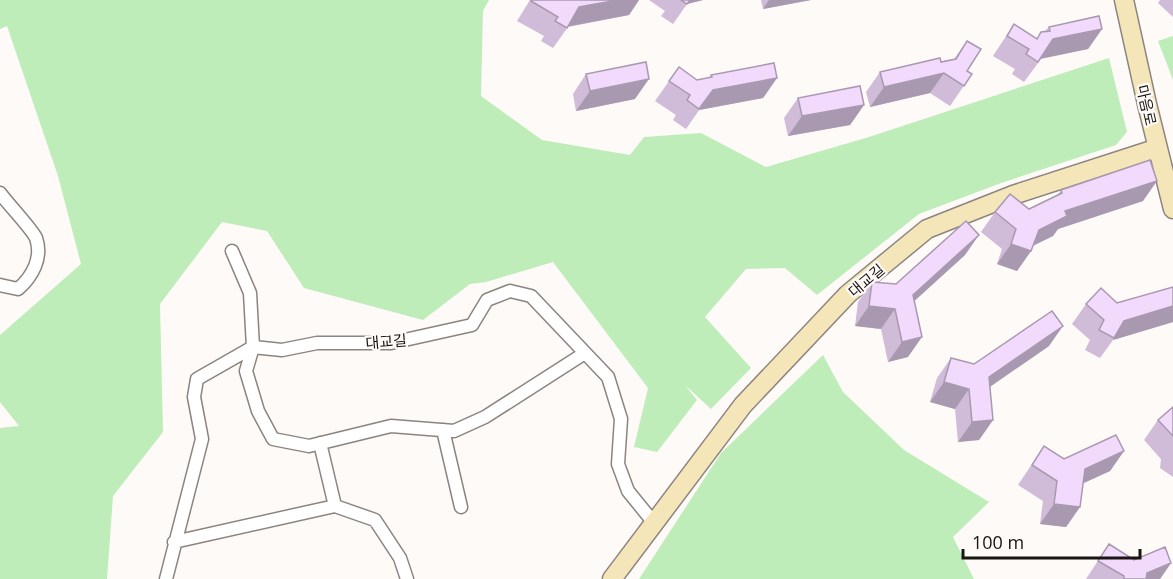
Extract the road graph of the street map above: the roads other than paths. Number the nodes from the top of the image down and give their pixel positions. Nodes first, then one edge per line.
1 (1124, 0) edge
2 (1158, 148) junction
3 (0, 193) edge
4 (1173, 209) edge
5 (232, 251) dead end
6 (0, 285) edge
7 (253, 347) junction
8 (585, 353) junction
9 (442, 430) junction
10 (320, 443) junction
11 (335, 506) junction
12 (461, 507) dead end
13 (654, 523) junction
14 (174, 542) junction
15 (166, 579) edge
16 (407, 579) edge
17 (612, 579) edge

1 - 2 street, 마음로
2 - 4 street, 마음로
2 - 13 street, 대교길
3 - 6 street
5 - 7 street
7 - 8 street, 대교길
7 - 10 street
7 - 14 street
8 - 9 street
8 - 13 street, 대교길
9 - 10 street
9 - 12 street
10 - 11 street
11 - 14 street
11 - 16 street
13 - 17 street, 대교길
14 - 15 street

